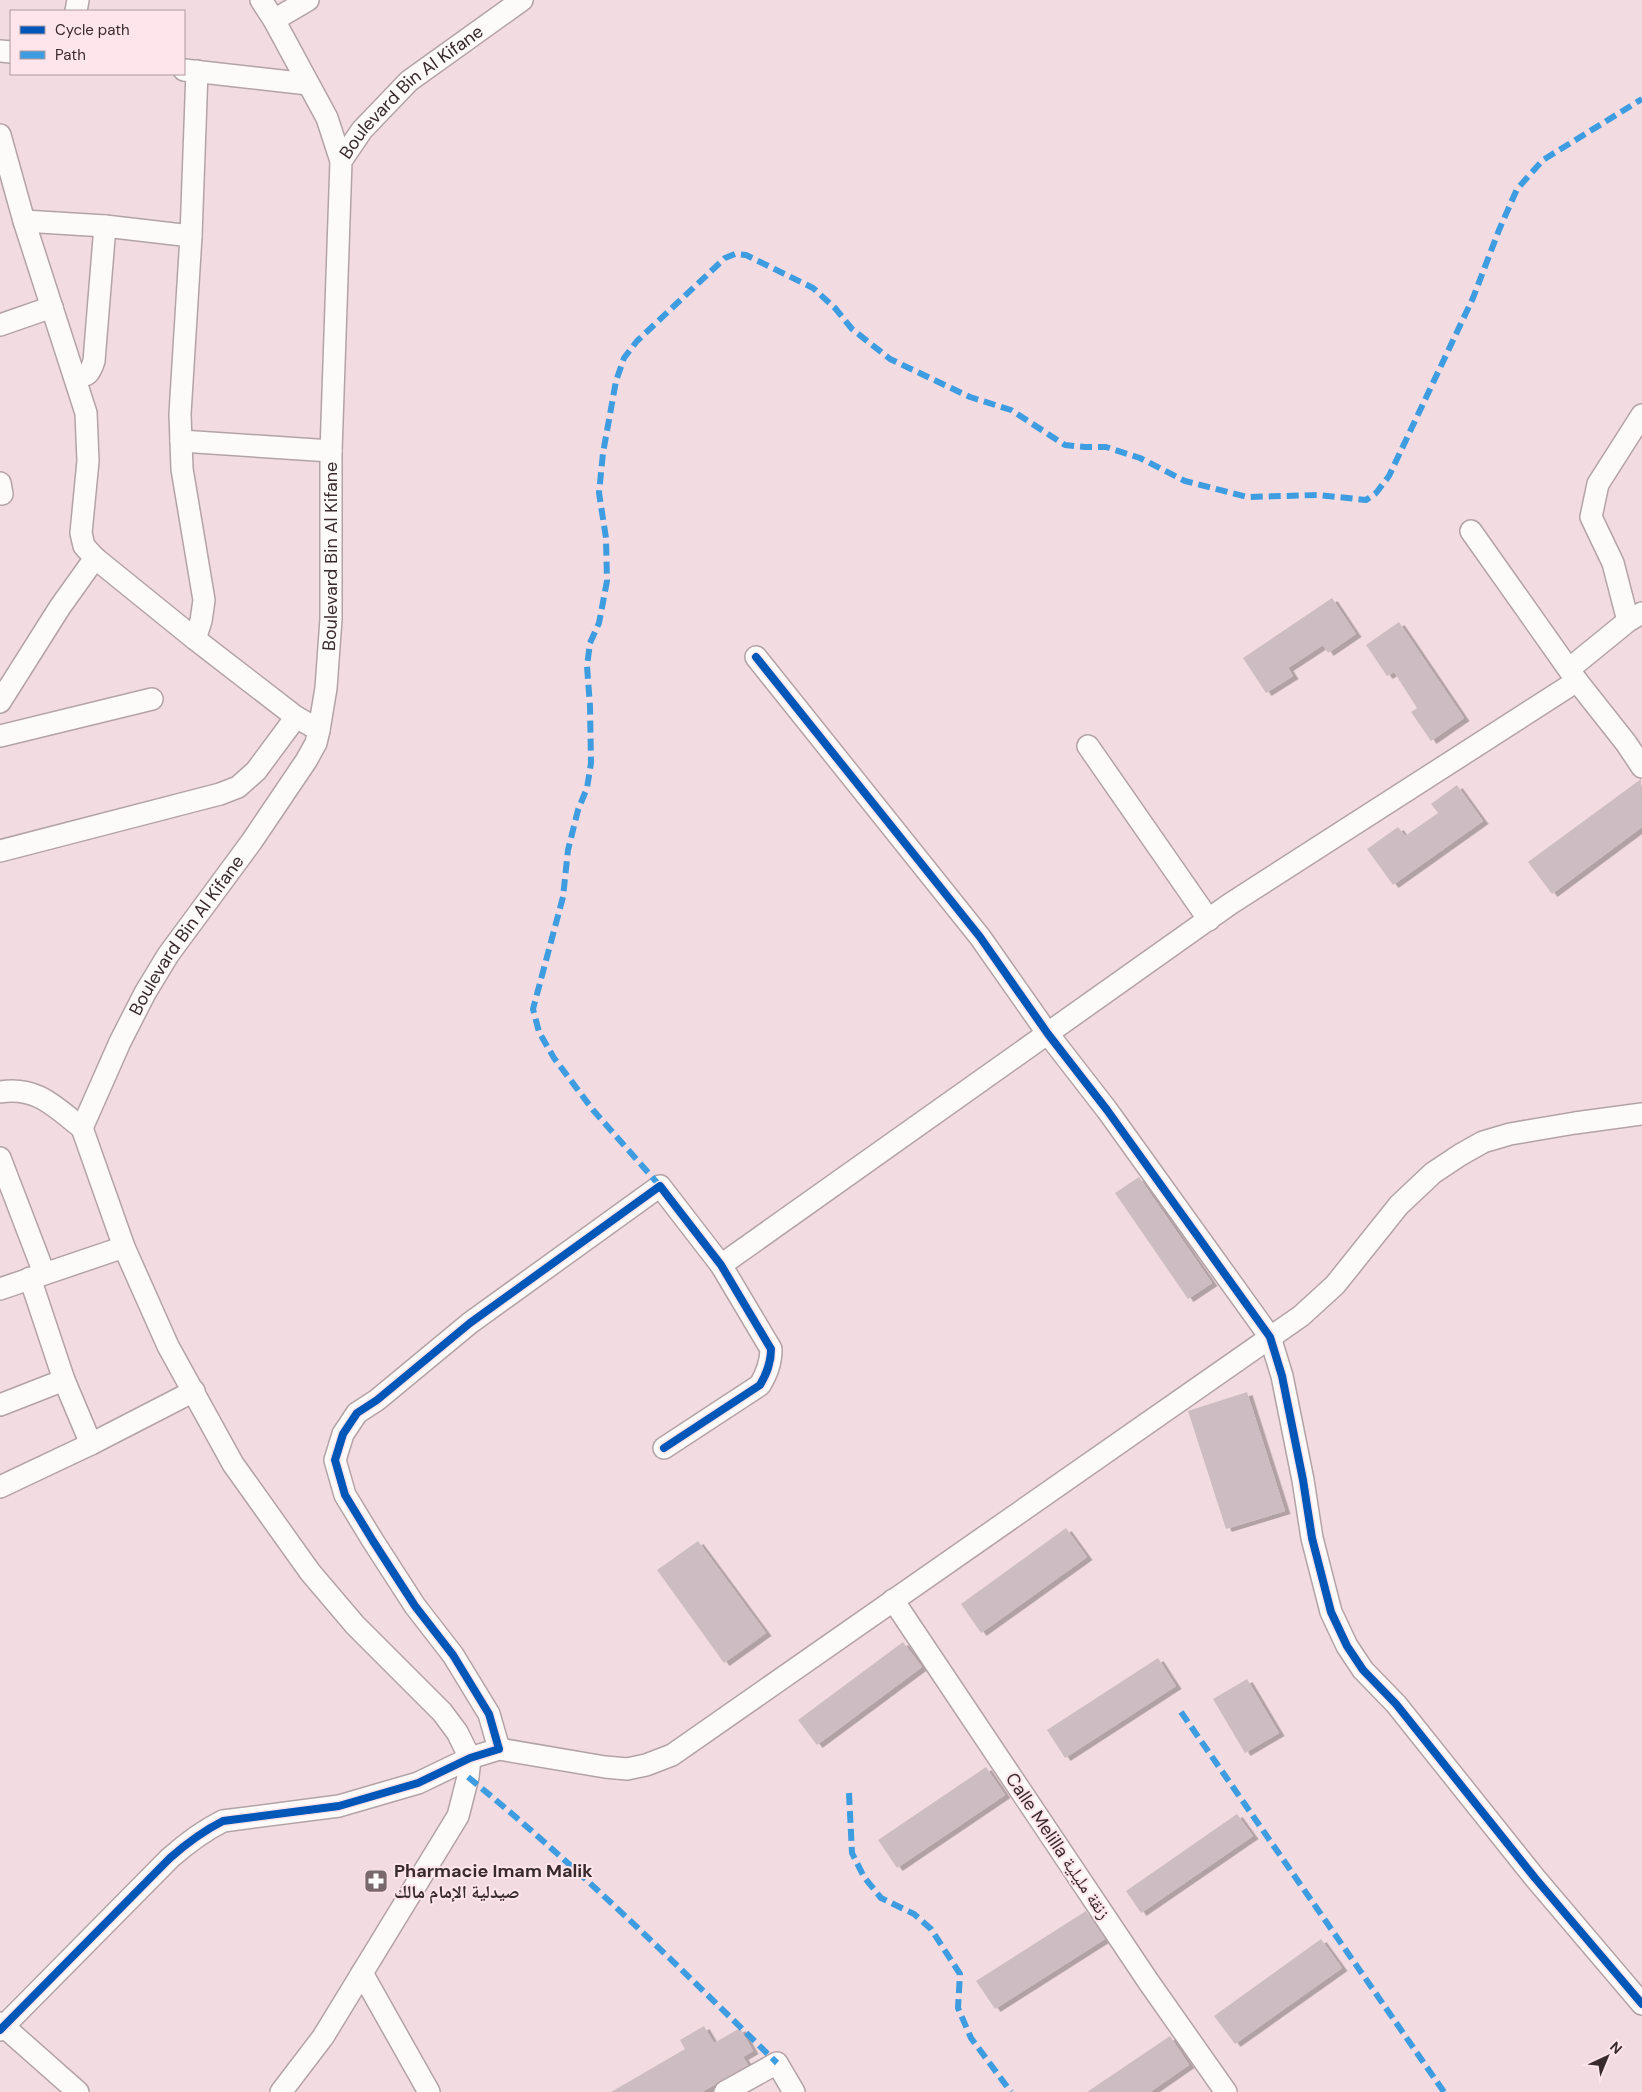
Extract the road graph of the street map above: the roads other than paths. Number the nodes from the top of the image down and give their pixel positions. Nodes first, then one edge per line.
1 (262, 0) edge
2 (308, 0) edge
3 (522, 0) edge
4 (274, 20) junction
5 (190, 71) edge
6 (308, 84) junction
7 (0, 135) edge
8 (341, 161) junction
9 (24, 221) junction
10 (105, 226) junction
11 (191, 236) junction
12 (52, 307) junction
13 (0, 325) edge
14 (75, 376) junction
15 (1642, 415) edge
16 (181, 441) junction
17 (331, 451) junction
18 (1471, 531) dead end
19 (95, 558) junction
20 (1635, 617) edge
21 (195, 639) junction
22 (756, 657) dead end
23 (1573, 675) junction
24 (152, 699) dead end
25 (0, 702) edge
26 (296, 717) junction
27 (319, 730) junction
28 (0, 736) edge
29 (1088, 746) dead end
30 (1642, 767) edge
31 (0, 851) edge
32 (1209, 920) junction
33 (1048, 1034) junction
34 (0, 1092) edge
35 (1642, 1114) edge
36 (82, 1128) junction
37 (0, 1158) edge
38 (8, 1203) edge
39 (124, 1246) junction
40 (721, 1266) junction
41 (37, 1276) junction
42 (0, 1289) edge
43 (1270, 1337) junction
44 (64, 1380) junction
45 (194, 1390) junction
46 (0, 1405) edge
47 (91, 1444) junction
48 (664, 1448) dead end
49 (0, 1486) edge
50 (892, 1600) junction
51 (498, 1749) junction
52 (470, 1758) junction
53 (362, 1973) junction
54 (1642, 2004) edge
55 (1, 2026) edge
56 (78, 2092) edge
57 (282, 2092) edge
58 (429, 2092) edge
59 (725, 2092) edge
60 (794, 2092) edge
61 (1226, 2092) edge

1 - 4 street
2 - 4 street
3 - 8 street, Boulevard Bin Al Kifane
4 - 6 street
5 - 6 street
5 - 11 street
6 - 8 street
7 - 9 street
8 - 17 street, Boulevard Bin Al Kifane
9 - 10 street
9 - 12 street
10 - 11 street
10 - 14 street
11 - 16 street
12 - 13 street
12 - 14 street
14 - 19 street
15 - 20 street
16 - 17 street
16 - 21 street
17 - 27 street, Boulevard Bin Al Kifane
18 - 23 street
19 - 21 street
19 - 25 street
20 - 23 street
21 - 26 street
22 - 33 street
23 - 30 street
23 - 32 street
24 - 28 street
26 - 27 street
26 - 31 street
27 - 36 street, Boulevard Bin Al Kifane
29 - 32 street
32 - 33 street
33 - 40 street
33 - 43 street
34 - 36 street
35 - 43 street
36 - 39 street
37 - 38 street
38 - 41 street
39 - 41 street
39 - 45 street
40 - 48 street
40 - 51 street
41 - 42 street
41 - 44 street
43 - 50 street
43 - 54 street
44 - 46 street
44 - 47 street
45 - 47 street
45 - 52 street
47 - 49 street
50 - 51 street
50 - 61 street, Calle Melilla زنقة مليلية
51 - 52 street
52 - 53 street
52 - 55 street
53 - 57 street
53 - 58 street
55 - 56 street
59 - 60 street

